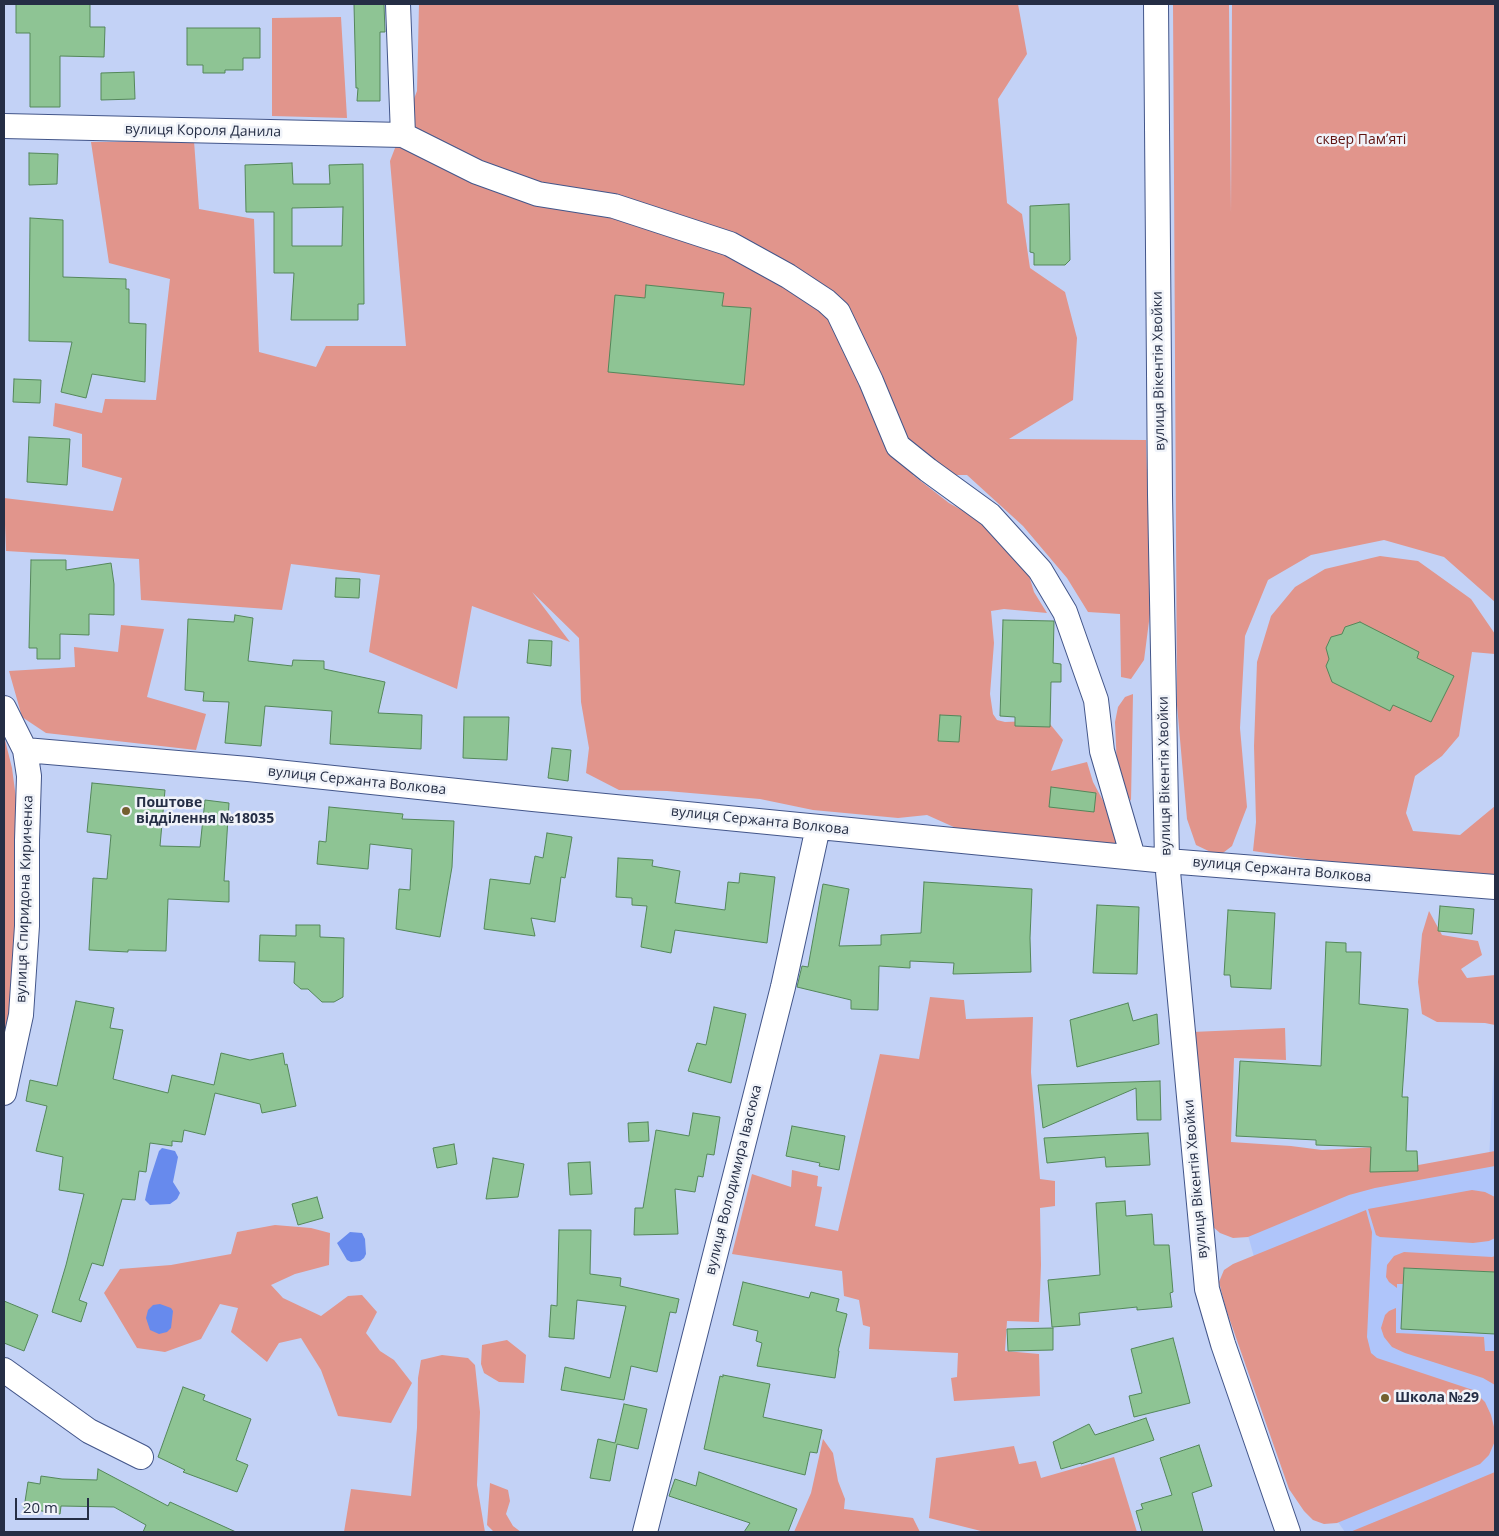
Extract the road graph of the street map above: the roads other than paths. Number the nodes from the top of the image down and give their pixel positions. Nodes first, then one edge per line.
1 (398, 4) edge
2 (1156, 4) edge
3 (4, 126) edge
4 (402, 135) junction
5 (4, 708) edge
6 (25, 750) junction
7 (818, 827) junction
8 (1132, 857) junction
9 (1167, 861) junction
10 (1495, 887) edge
11 (4, 1093) edge
12 (4, 1370) edge
13 (141, 1457) dead end
14 (645, 1532) edge
15 (1288, 1532) edge

1 - 4 street
2 - 9 street, вулиця Вікентія Хвойки
3 - 4 street, вулиця Короля Данила
4 - 8 street
5 - 6 street, вулиця Спиридона Кириченка
6 - 7 street, вулиця Сержанта Волкова
6 - 11 street, вулиця Спиридона Кириченка
7 - 8 street, вулиця Сержанта Волкова
7 - 14 street, вулиця Володимира Івасюка
8 - 9 street, вулиця Сержанта Волкова
9 - 10 street, вулиця Сержанта Волкова
9 - 15 street, вулиця Вікентія Хвойки
12 - 13 street

